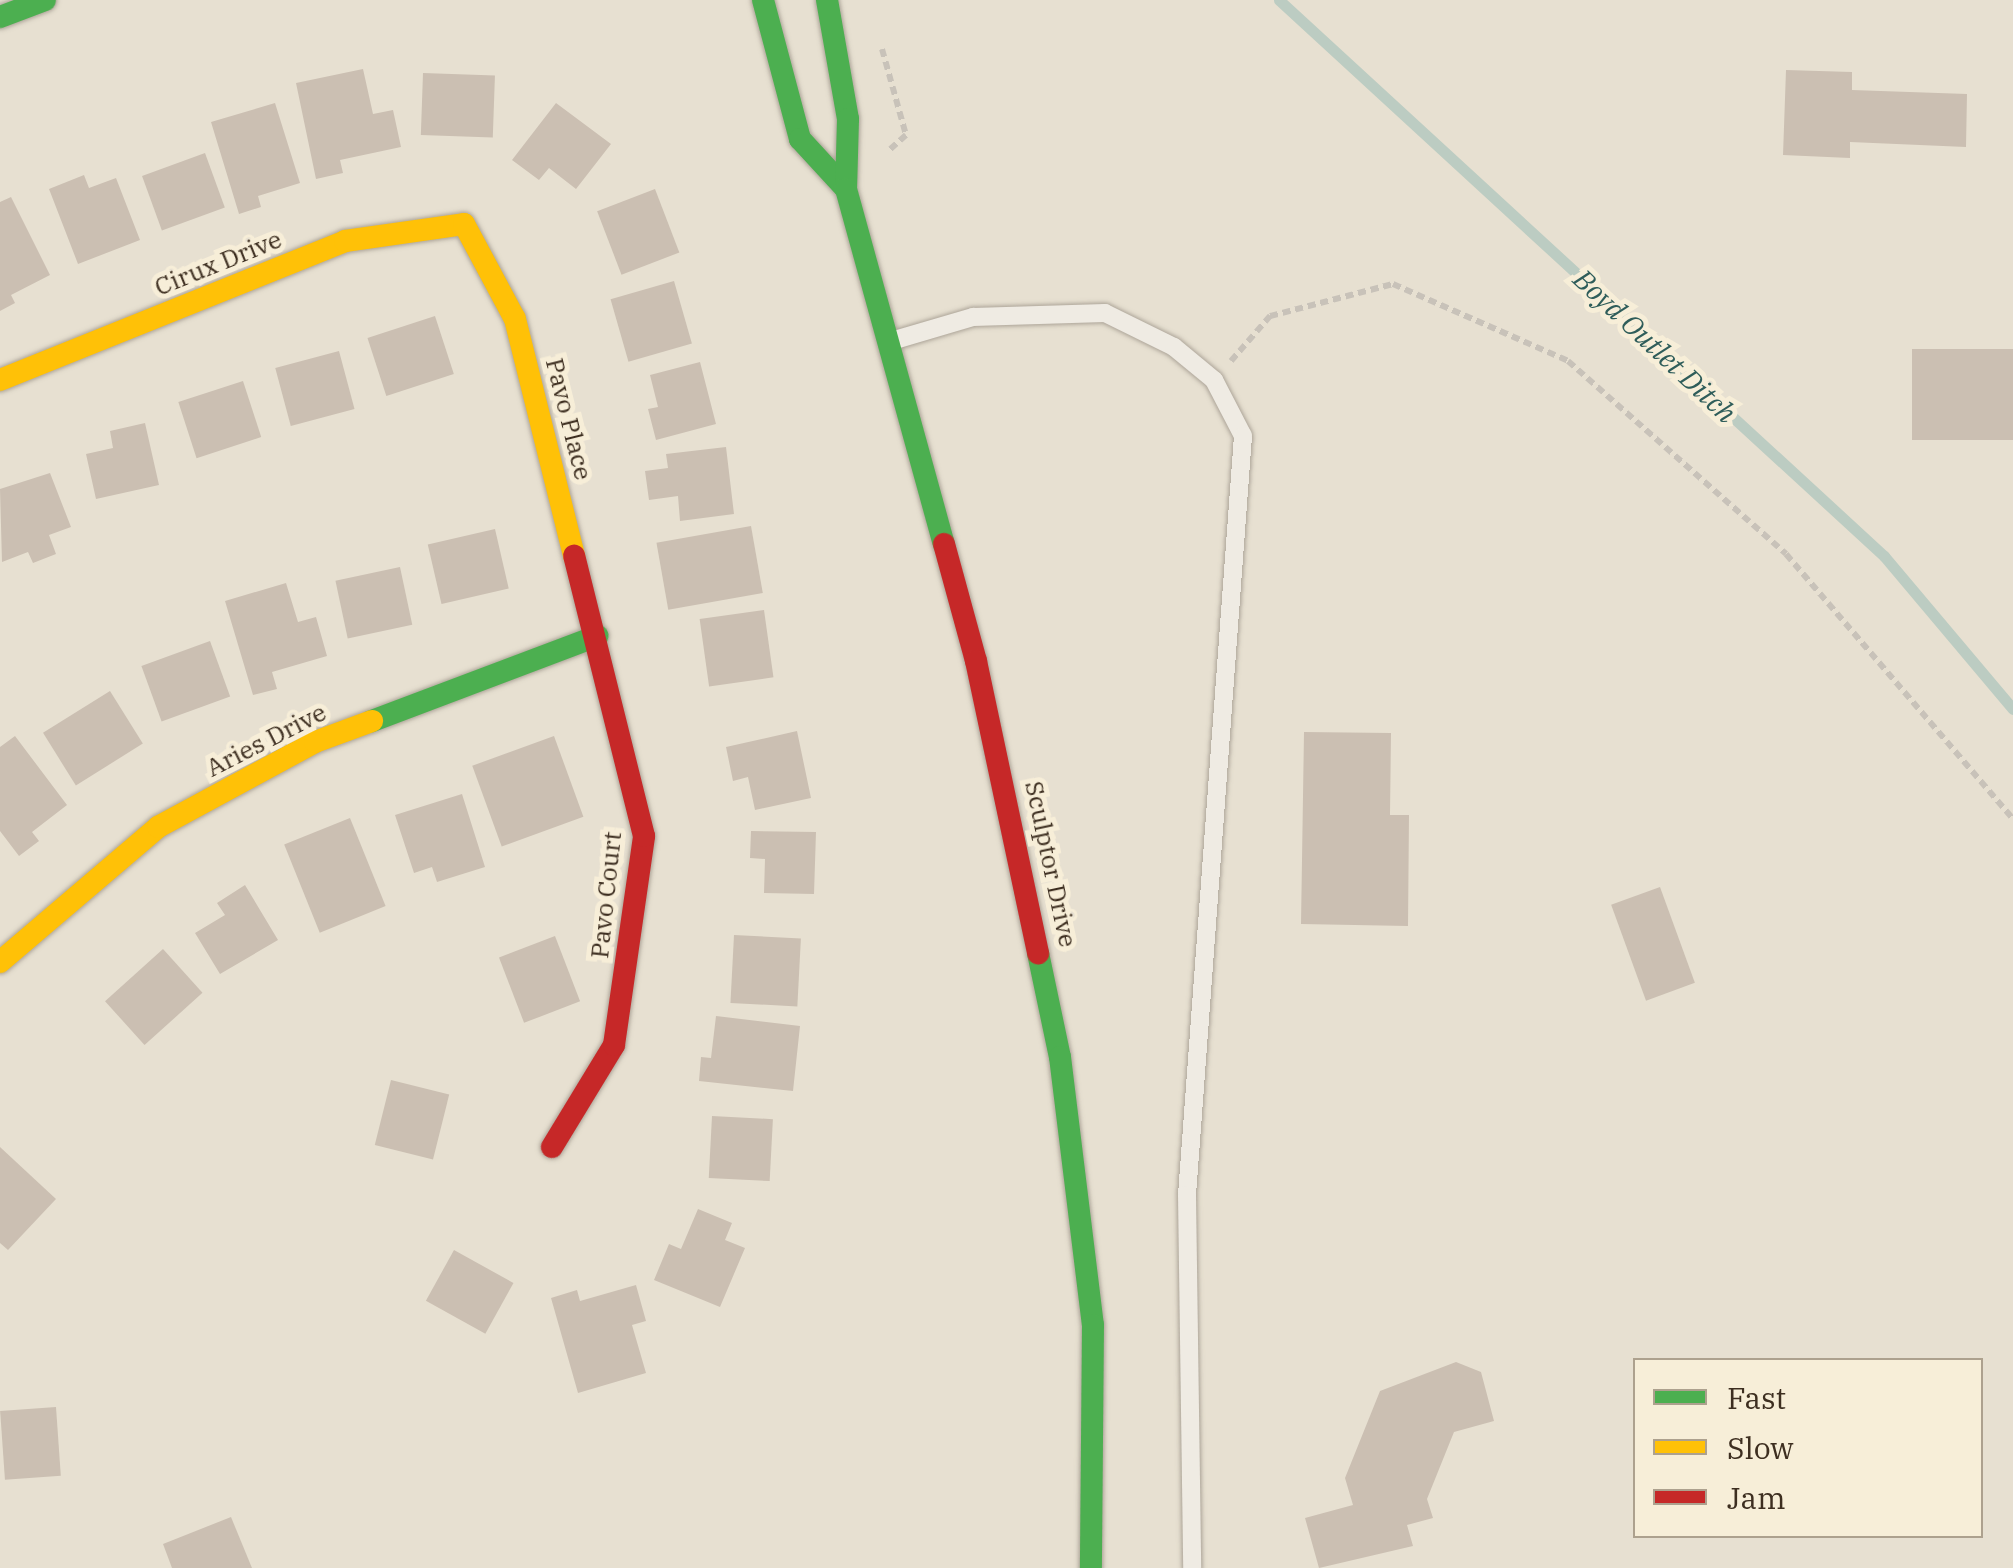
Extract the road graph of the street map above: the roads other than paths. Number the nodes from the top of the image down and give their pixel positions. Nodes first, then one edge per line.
1 (45, 0) edge
2 (763, 0) edge
3 (827, 0) edge
4 (0, 17) edge
5 (846, 189) junction
6 (464, 224) joint
7 (887, 342) junction
8 (0, 380) edge
9 (596, 636) junction
10 (0, 962) edge
11 (552, 1147) dead end
12 (1091, 1568) edge
13 (1192, 1568) edge

1 - 4 street
2 - 5 street, Sculptor Drive
3 - 5 street, Sculptor Drive
5 - 7 street, Sculptor Drive
6 - 8 street, Cirux Drive
6 - 9 street, Pavo Place
7 - 12 street, Sculptor Drive
7 - 13 lane
9 - 10 street, Aries Drive
9 - 11 street, Pavo Court

